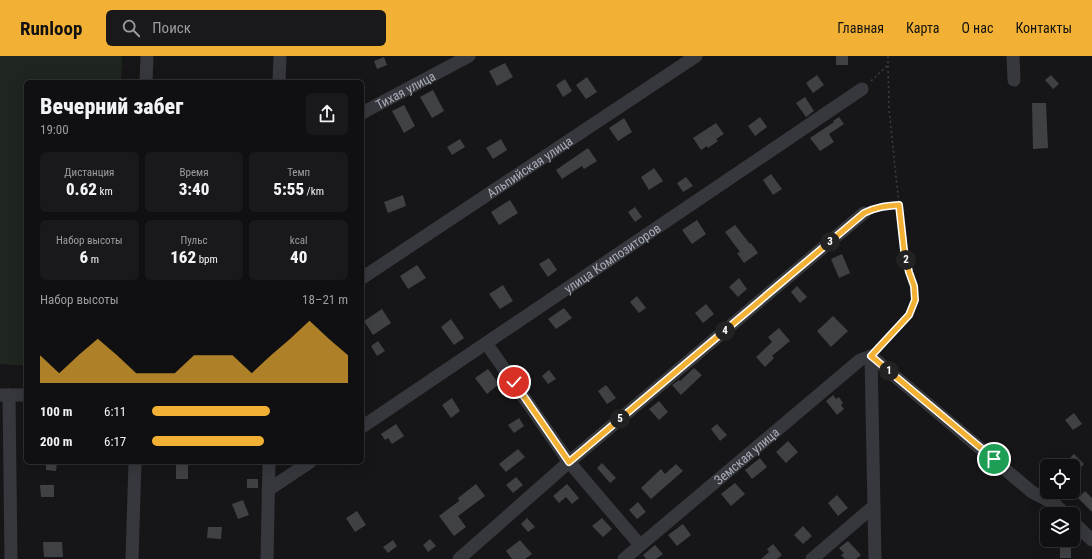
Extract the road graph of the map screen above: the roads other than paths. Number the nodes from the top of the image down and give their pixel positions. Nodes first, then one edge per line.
1 (147, 56) edge
2 (280, 56) edge
3 (469, 56) edge
4 (696, 56) edge
5 (1013, 56) edge
6 (146, 80) edge
7 (279, 80) edge
8 (1014, 80) dead end
9 (862, 89) road end
10 (364, 112) edge
11 (864, 213) road end
12 (364, 277) edge
13 (486, 343) junction
14 (871, 356) junction
15 (5, 395) edge
16 (24, 395) edge
17 (364, 426) edge
18 (569, 462) junction
19 (135, 464) edge
20 (269, 464) edge
21 (307, 464) edge
22 (268, 490) junction
23 (874, 506) junction
24 (1058, 507) edge
25 (1080, 529) edge
26 (1092, 540) edge
27 (640, 545) junction
28 (11, 559) edge
29 (132, 559) edge
30 (267, 559) edge
31 (459, 559) edge
32 (624, 559) edge
33 (812, 559) edge
34 (875, 559) edge

1 - 6 street
2 - 7 street
3 - 10 street, Тихая улица
4 - 12 street, Альпийская улица
5 - 8 street
9 - 13 street, улица Композиторов
11 - 18 street
13 - 17 street, улица Композиторов
13 - 18 street
14 - 23 street
14 - 24 street
14 - 27 street, Земская улица
15 - 16 street
15 - 28 street
18 - 27 street
18 - 31 street
19 - 29 street
20 - 22 street
21 - 22 street
22 - 30 street
23 - 33 street
23 - 34 street
25 - 26 street
27 - 32 street, Земская улица

